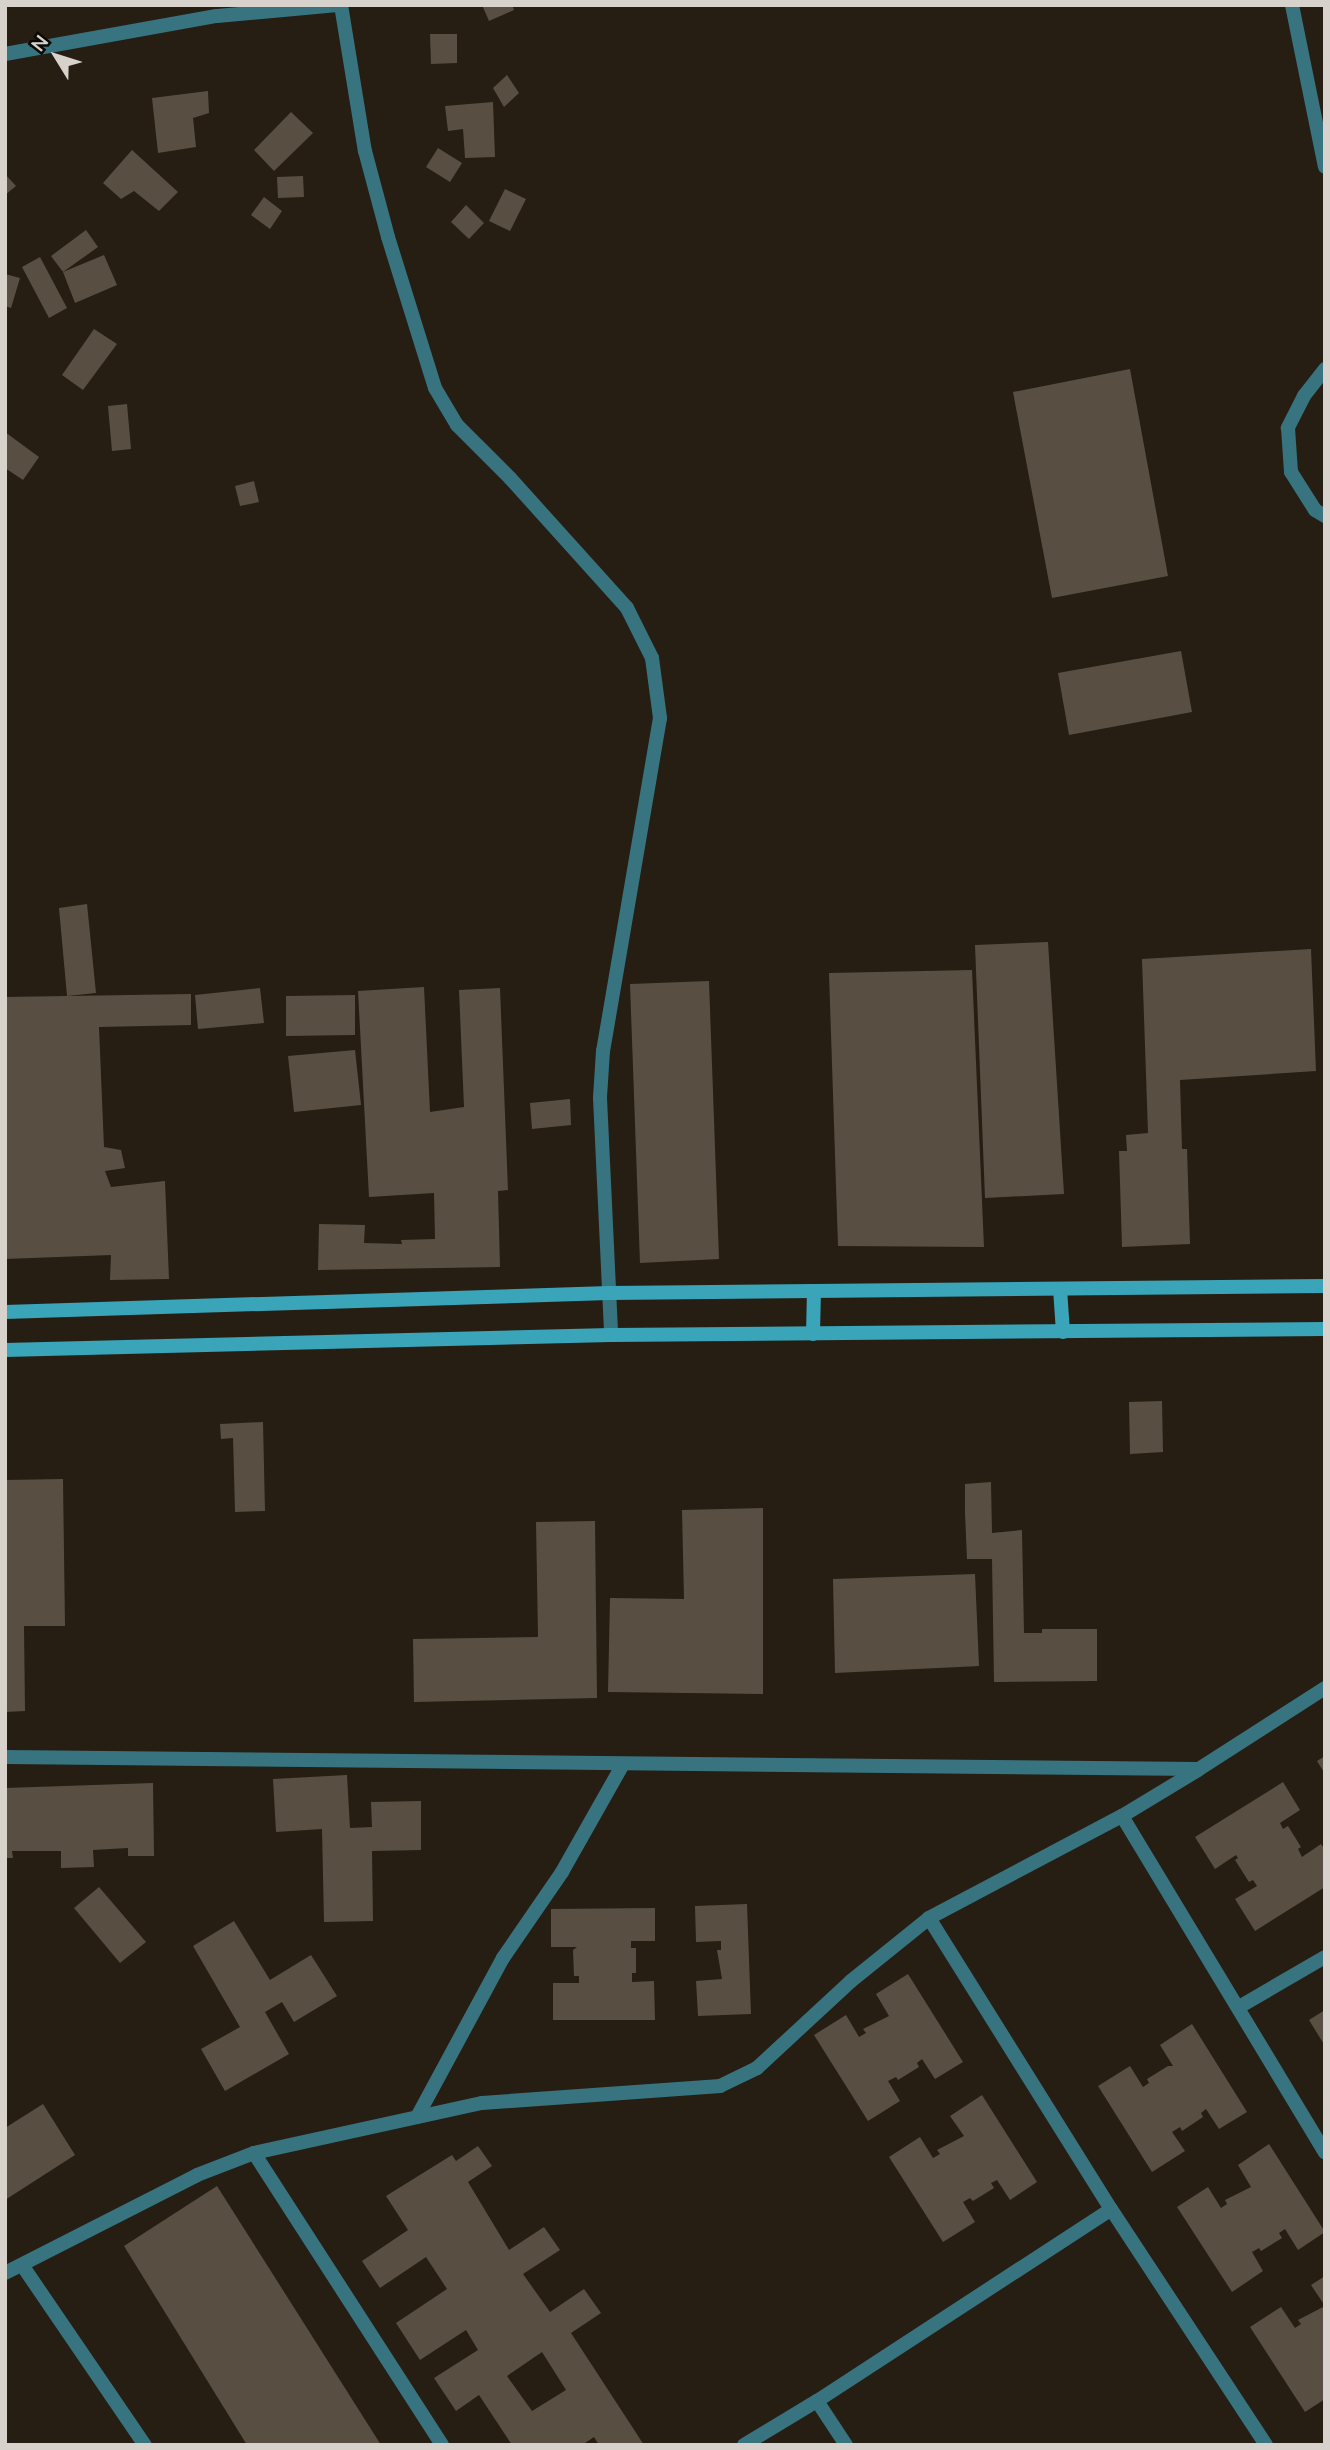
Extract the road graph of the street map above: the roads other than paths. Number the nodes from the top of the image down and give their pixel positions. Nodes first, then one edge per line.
1 (339, 5) edge
2 (1292, 5) edge
3 (5, 54) edge
4 (1325, 167) edge
5 (1325, 369) edge
6 (1325, 516) edge
7 (1325, 1286) edge
8 (1060, 1289) junction
9 (814, 1291) junction
10 (609, 1293) junction
11 (5, 1312) edge
12 (1325, 1329) edge
13 (1063, 1332) junction
14 (813, 1334) junction
15 (611, 1335) junction
16 (5, 1350) edge
17 (1325, 1688) edge
18 (5, 1757) edge
19 (623, 1764) junction
20 (1199, 1769) junction
21 (1122, 1816) junction
22 (929, 1918) junction
23 (1325, 1957) edge
24 (1239, 2007) junction
25 (417, 2117) junction
26 (254, 2153) junction
27 (1325, 2153) edge
28 (1111, 2209) junction
29 (22, 2266) junction
30 (5, 2273) edge
31 (817, 2401) junction
32 (143, 2444) edge
33 (442, 2445) edge
34 (744, 2445) edge
35 (846, 2445) edge
36 (1266, 2445) edge

1 - 3 street
1 - 10 street
2 - 4 street
5 - 6 street
7 - 8 street
8 - 9 street
8 - 13 street
9 - 10 street
9 - 14 street
10 - 11 street
10 - 15 street
12 - 13 street
13 - 14 street
14 - 15 street
15 - 16 street
17 - 20 street
18 - 19 street
19 - 20 street
19 - 25 street
20 - 21 street
21 - 22 street
21 - 24 street
22 - 25 street
22 - 28 street
23 - 24 street
24 - 27 street
25 - 26 street
26 - 29 street
26 - 33 street
28 - 31 street
28 - 36 street
29 - 30 street
29 - 32 street
31 - 34 street
31 - 35 street

